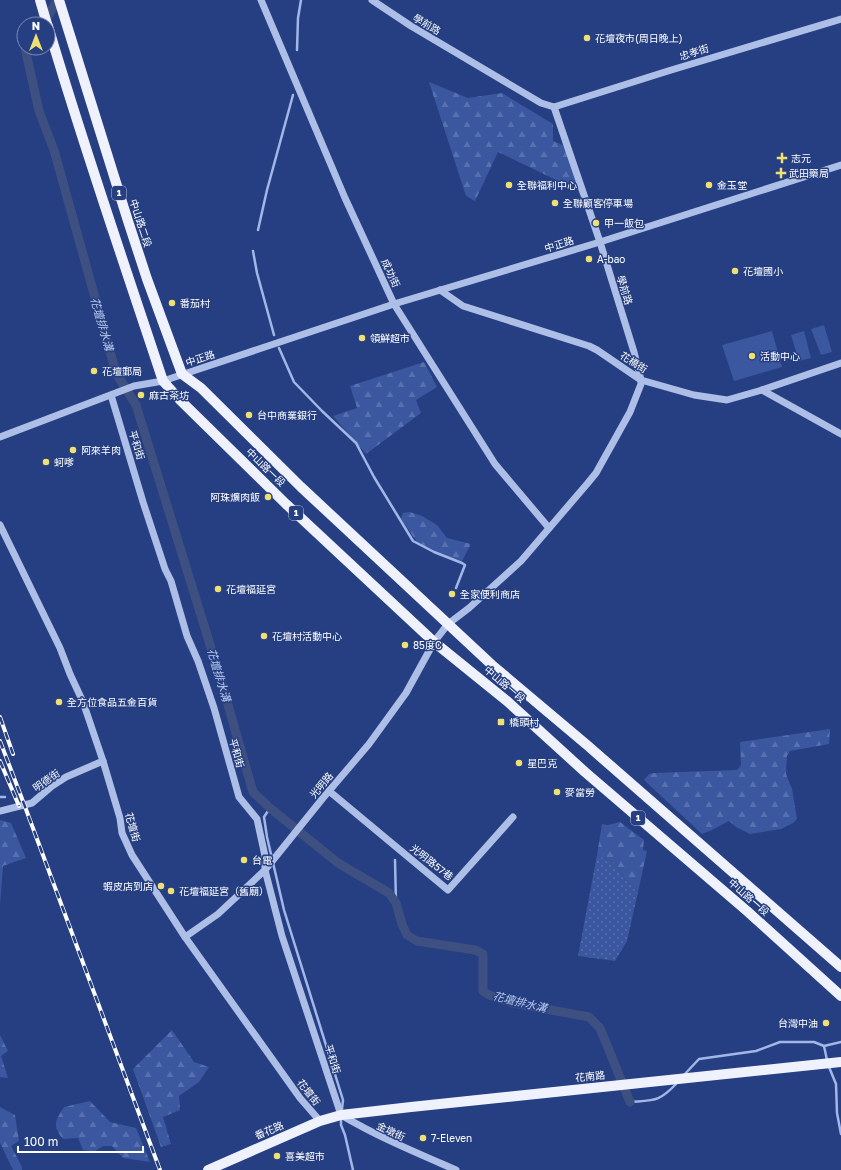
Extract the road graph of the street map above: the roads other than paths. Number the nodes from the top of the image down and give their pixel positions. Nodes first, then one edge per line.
1 (261, 0) edge
2 (372, 0) edge
3 (41, 4) edge
4 (61, 5) edge
5 (45, 16) edge
6 (841, 19) edge
7 (56, 52) edge
8 (554, 107) junction
9 (841, 165) edge
10 (600, 242) junction
11 (440, 290) junction
12 (394, 304) junction
13 (841, 363) edge
14 (182, 374) junction
15 (641, 380) junction
16 (163, 381) junction
17 (762, 390) junction
18 (111, 395) junction
19 (841, 434) edge
20 (0, 437) edge
21 (0, 525) edge
22 (550, 528) junction
23 (448, 624) junction
24 (434, 642) junction
25 (103, 761) junction
26 (329, 791) junction
27 (0, 811) edge
28 (513, 817) dead end
29 (265, 870) junction
30 (185, 937) junction
31 (841, 967) edge
32 (841, 996) edge
33 (841, 1062) edge
34 (341, 1115) junction
35 (320, 1121) junction
36 (208, 1170) edge
37 (456, 1170) edge

1 - 12 street, 成功街
2 - 8 street, 學前路
3 - 5 main road, 1
4 - 14 main road, 中山路二段 / 1
6 - 8 street, 忠孝街
7 - 16 main road, 1
8 - 10 street, 學前路
9 - 10 street, 中正路
10 - 11 street, 中正路
10 - 15 street, 學前路
11 - 12 street, 中正路
11 - 15 street, 花橋街
12 - 14 street, 中正路
12 - 22 street, 成功街
13 - 17 street, 花橋街
14 - 16 street, 中正路
14 - 23 main road, 中山路一段 / 1
15 - 17 street, 花橋街
15 - 22 street
16 - 18 street, 中正路
16 - 24 main road, 中山路一段 / 1
17 - 19 street
18 - 20 street
18 - 29 street, 平和街
21 - 25 street, 花壇街
22 - 23 street
23 - 24 street, 光明路
23 - 31 main road, 中山路一段 / 1
24 - 26 street, 光明路
24 - 32 main road, 中山路一段 / 1
25 - 27 street, 明德街
25 - 30 street, 花壇街
26 - 28 street, 光明路57巷
26 - 29 street, 光明路
29 - 30 street, 光明路
29 - 34 street, 平和街
30 - 35 street, 花壇街
33 - 34 main road, 花南路
34 - 35 main road, 番花路
34 - 37 street, 金墩街
35 - 36 main road, 番花路

